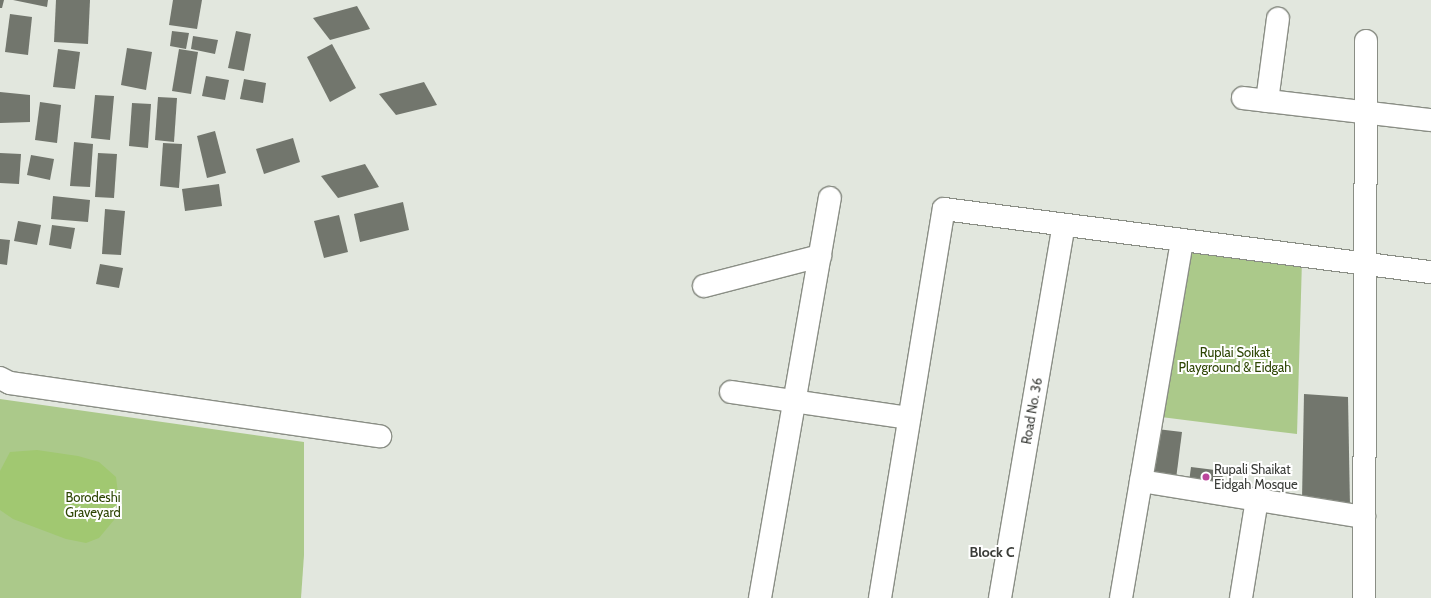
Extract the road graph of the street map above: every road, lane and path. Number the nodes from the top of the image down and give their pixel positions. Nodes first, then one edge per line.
1 (1278, 19) dead end
2 (1366, 41) dead end
3 (1243, 98) dead end
4 (1267, 101) junction
5 (1366, 113) junction
6 (1431, 120) edge
7 (830, 198) dead end
8 (1064, 225) junction
9 (1182, 240) junction
10 (820, 256) junction
11 (1365, 264) junction
12 (1431, 272) edge
13 (704, 286) dead end
14 (0, 378) edge
15 (731, 392) dead end
16 (794, 402) junction
17 (909, 418) junction
18 (380, 436) dead end
19 (1141, 481) junction
20 (1257, 500) junction
21 (1364, 517) junction
22 (760, 598) edge
23 (880, 598) edge
24 (1000, 598) edge
25 (1121, 598) edge
26 (1241, 598) edge
27 (1364, 598) edge

1 - 4 street
2 - 5 street
3 - 4 street
4 - 5 street
5 - 6 street
5 - 11 street
7 - 10 street
8 - 9 street
8 - 17 street
8 - 24 street, Road No. 36
9 - 11 street
9 - 19 street
10 - 13 street
10 - 16 street
11 - 12 street
11 - 21 street
14 - 18 street
15 - 16 street
16 - 17 street
16 - 22 street
17 - 23 street
19 - 20 street
19 - 25 street
20 - 21 street
20 - 26 street
21 - 27 street

